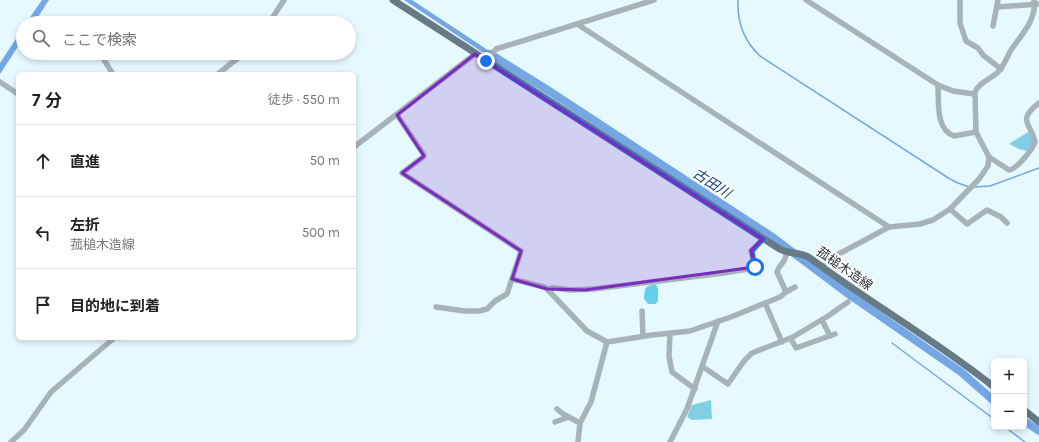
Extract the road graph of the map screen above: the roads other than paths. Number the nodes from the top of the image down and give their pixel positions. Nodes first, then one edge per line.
1 (284, 0) edge
2 (393, 0) edge
3 (654, 0) edge
4 (806, 0) edge
5 (960, 0) edge
6 (998, 0) edge
7 (1036, 3) edge
8 (997, 7) junction
9 (274, 16) edge
10 (577, 24) junction
11 (993, 26) dead end
12 (475, 54) junction
13 (104, 60) edge
14 (235, 60) edge
15 (487, 60) junction
16 (1001, 68) junction
17 (112, 72) edge
18 (220, 72) edge
19 (0, 82) edge
20 (938, 85) junction
21 (16, 93) edge
22 (974, 94) junction
23 (1039, 103) edge
24 (397, 115) junction
25 (976, 132) junction
26 (356, 146) edge
27 (989, 158) junction
28 (950, 209) junction
29 (1008, 223) dead end
30 (889, 227) junction
31 (763, 239) junction
32 (786, 253) junction
33 (821, 266) junction
34 (512, 278) junction
35 (795, 287) dead end
36 (547, 289) junction
37 (786, 292) junction
38 (848, 302) dead end
39 (765, 303) junction
40 (436, 307) dead end
41 (642, 311) dead end
42 (822, 320) junction
43 (718, 321) junction
44 (670, 334) junction
45 (643, 336) junction
46 (791, 339) junction
47 (112, 340) edge
48 (607, 342) junction
49 (782, 342) junction
50 (703, 367) junction
51 (991, 385) edge
52 (695, 389) junction
53 (557, 409) dead end
54 (1027, 412) edge
55 (569, 417) junction
56 (555, 422) dead end
57 (1039, 422) edge
58 (580, 423) junction
59 (11, 442) edge
60 (578, 442) edge
61 (670, 442) edge

1 - 9 street
2 - 12 main road, 菰槌木造線
3 - 10 street
4 - 20 street
5 - 16 street
6 - 8 street
7 - 8 street
7 - 16 street
8 - 11 street
10 - 15 street
10 - 30 street
12 - 15 main road, 菰槌木造線
12 - 24 street
13 - 17 street
14 - 18 street
15 - 31 main road, 菰槌木造線
16 - 22 street
19 - 21 street
20 - 22 street
20 - 25 street
22 - 25 street
23 - 27 street
24 - 26 street
24 - 34 street
25 - 27 street
27 - 28 street
28 - 29 street
28 - 30 street
30 - 33 street
31 - 32 main road, 菰槌木造線
31 - 36 street
32 - 33 main road, 菰槌木造線
32 - 37 street
33 - 51 main road, 菰槌木造線
34 - 36 street
34 - 40 street
35 - 37 street
36 - 48 street
37 - 39 street
38 - 42 street
39 - 43 street
39 - 49 street
41 - 45 street
42 - 46 street
42 - 46 street
43 - 44 street
43 - 50 street
44 - 45 street
44 - 52 street
45 - 48 street
46 - 49 street
47 - 59 street
48 - 58 street
49 - 50 street
50 - 52 street
52 - 61 street
53 - 55 street
54 - 57 main road
55 - 56 street
55 - 58 street
58 - 60 street

